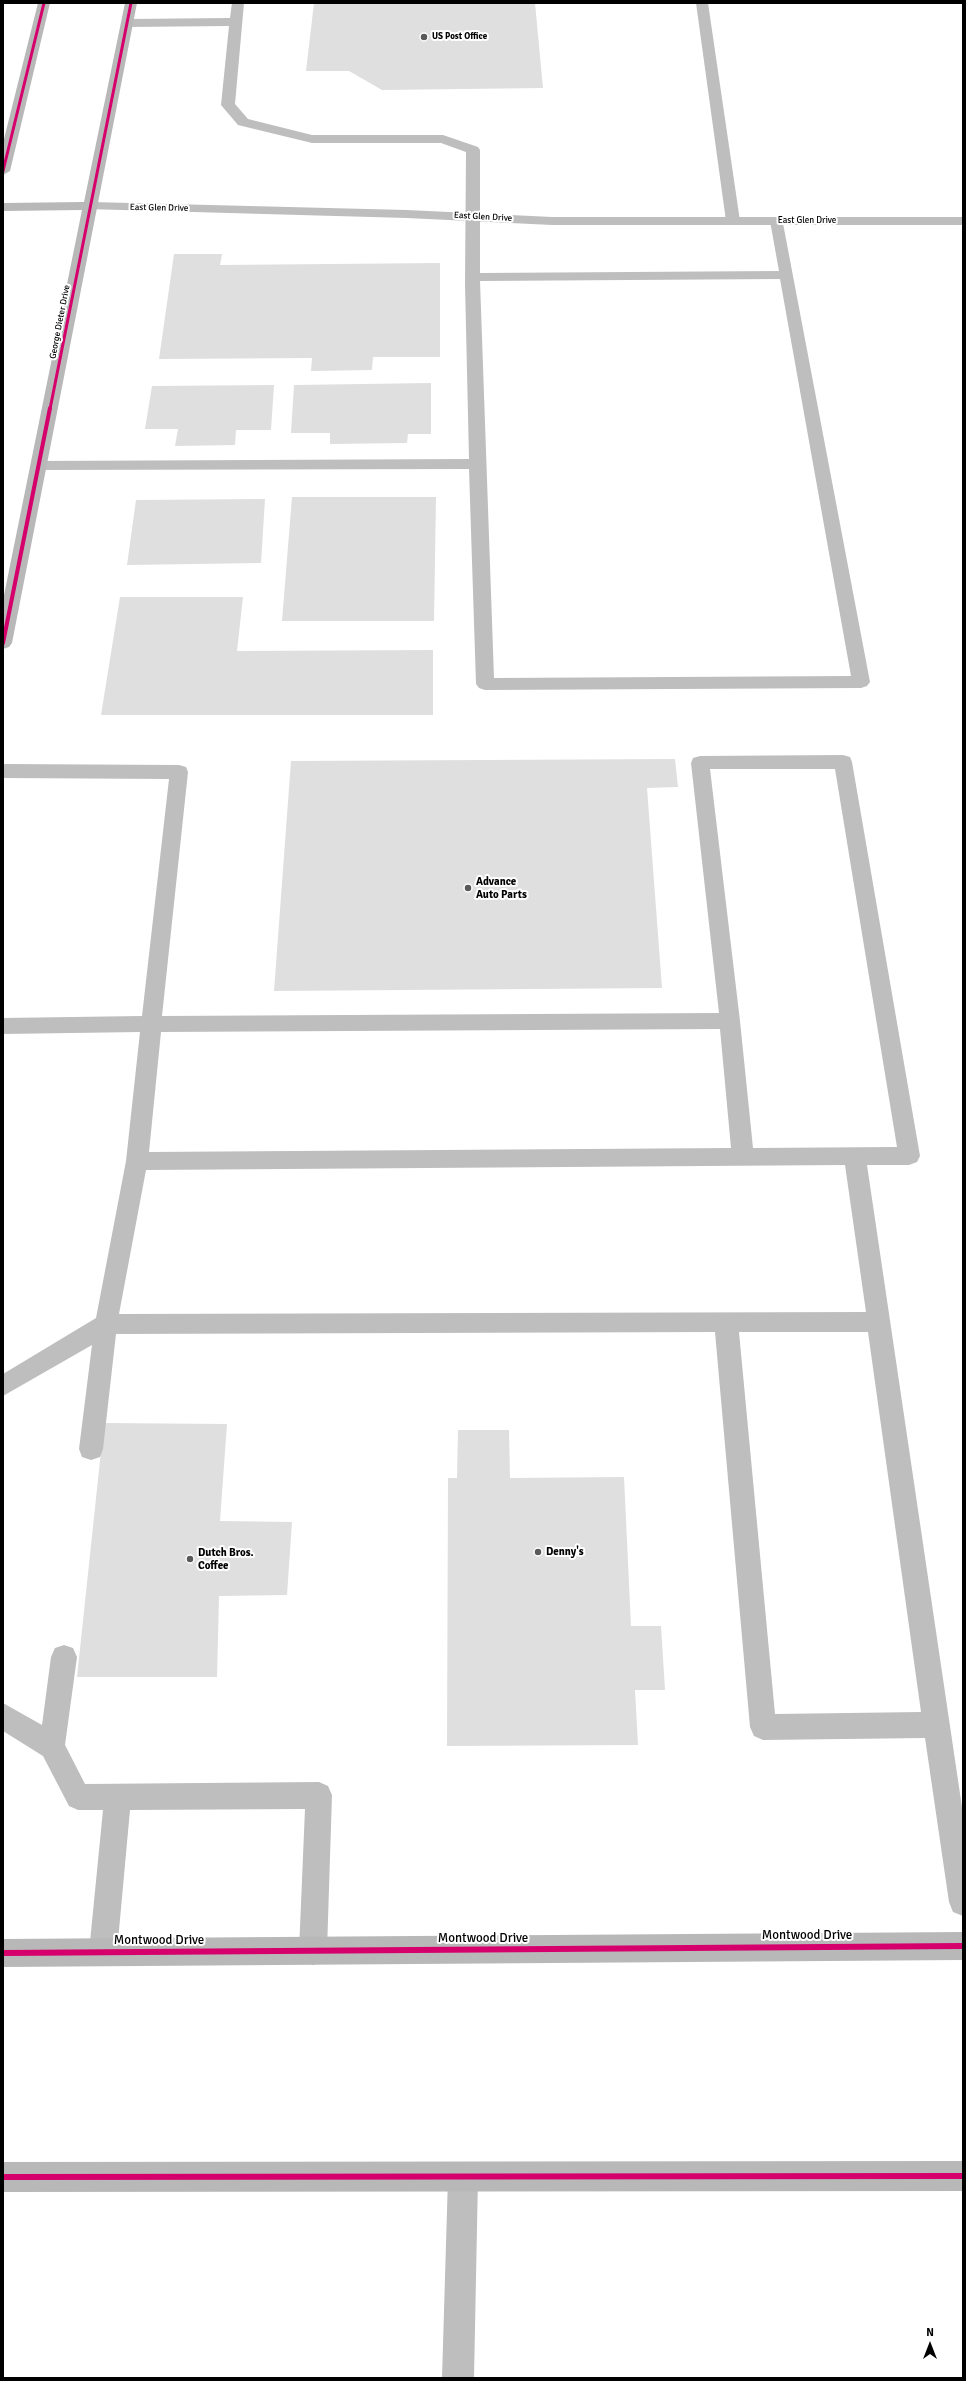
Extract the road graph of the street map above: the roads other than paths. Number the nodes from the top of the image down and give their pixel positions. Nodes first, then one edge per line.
1 (44, 3) edge
2 (131, 3) edge
3 (238, 3) edge
4 (702, 3) edge
5 (127, 22) junction
6 (236, 22) junction
7 (3, 171) edge
8 (92, 206) junction
9 (3, 207) edge
10 (472, 216) junction
11 (963, 220) edge
12 (733, 221) junction
13 (777, 221) junction
14 (787, 276) junction
15 (473, 277) junction
16 (477, 464) junction
17 (39, 466) junction
18 (3, 643) edge
19 (3, 771) edge
20 (730, 1021) junction
21 (151, 1024) junction
22 (3, 1026) edge
23 (855, 1157) junction
24 (743, 1158) junction
25 (137, 1161) junction
26 (726, 1322) junction
27 (879, 1322) junction
28 (106, 1324) junction
29 (3, 1386) edge
30 (91, 1449) dead end
31 (64, 1657) dead end
32 (3, 1716) edge
33 (936, 1725) junction
34 (52, 1747) junction
35 (118, 1796) junction
36 (963, 1902) edge
37 (963, 1946) edge
38 (313, 1951) junction
39 (102, 1952) junction
40 (3, 1953) edge
41 (963, 2176) edge
42 (3, 2177) edge
43 (463, 2177) junction
44 (458, 2378) edge

1 - 7 main road
2 - 5 main road, George Dieter Drive
3 - 6 street
4 - 12 street
5 - 6 street
5 - 8 main road, George Dieter Drive
6 - 10 street
8 - 9 main road, East Glen Drive
8 - 10 street, East Glen Drive
8 - 17 main road, George Dieter Drive
10 - 12 street, East Glen Drive
10 - 15 street
11 - 13 street, East Glen Drive
12 - 13 street, East Glen Drive
13 - 14 street
14 - 15 street
14 - 16 street
15 - 16 street
16 - 17 street
17 - 18 main road, George Dieter Drive
19 - 21 street
20 - 21 street
20 - 23 street
20 - 24 street
21 - 22 street
21 - 25 street
23 - 24 street
23 - 27 street
24 - 25 street
25 - 28 street
26 - 27 street
26 - 28 street
26 - 33 street
27 - 33 street
28 - 29 street
28 - 30 street
31 - 34 street
32 - 34 street
33 - 36 street
34 - 35 street
35 - 38 street
35 - 39 street
37 - 38 main road, Montwood Drive
38 - 39 main road, Montwood Drive
39 - 40 main road, Montwood Drive
41 - 43 main road
42 - 43 main road
43 - 44 street

